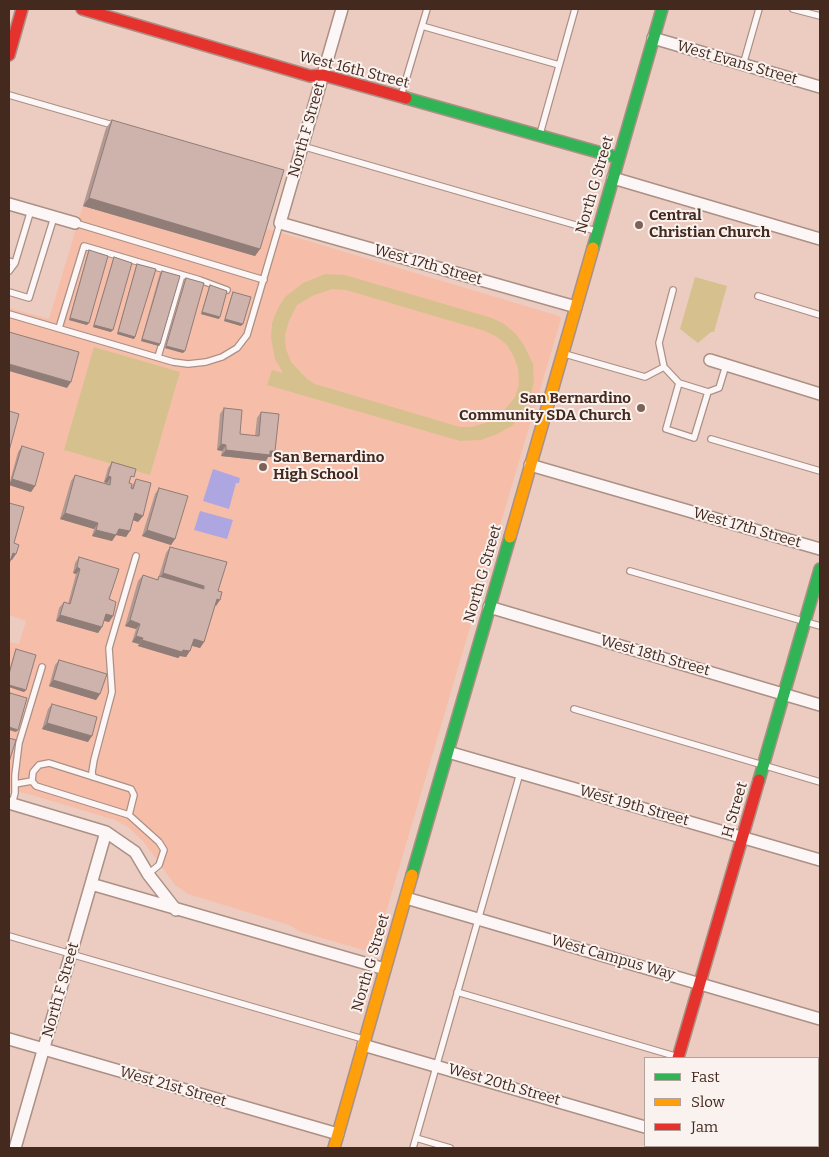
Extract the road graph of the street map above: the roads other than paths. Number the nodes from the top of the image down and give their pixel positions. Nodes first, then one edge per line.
1 (22, 9) edge
2 (82, 9) edge
3 (342, 9) edge
4 (427, 9) edge
5 (575, 9) edge
6 (758, 9) edge
7 (793, 9) edge
8 (658, 10) edge
9 (820, 16) edge
10 (13, 22) edge
11 (422, 26) junction
12 (653, 38) junction
13 (9, 55) edge
14 (559, 65) junction
15 (743, 65) junction
16 (323, 75) junction
17 (820, 87) edge
18 (9, 95) edge
19 (401, 97) junction
20 (119, 127) edge
21 (540, 136) junction
22 (302, 146) junction
23 (619, 158) junction
24 (613, 178) junction
25 (9, 204) edge
26 (31, 210) junction
27 (54, 217) junction
28 (74, 223) joint
29 (280, 223) junction
30 (598, 232) junction
31 (820, 239) edge
32 (12, 262) edge
33 (9, 271) edge
34 (182, 275) junction
35 (264, 280) junction
36 (228, 290) edge
37 (674, 290) dead end
38 (9, 292) edge
39 (758, 296) dead end
40 (576, 307) junction
41 (9, 314) edge
42 (820, 315) edge
43 (59, 328) junction
44 (562, 354) junction
45 (158, 357) junction
46 (710, 360) dead end
47 (726, 365) junction
48 (664, 367) junction
49 (679, 383) junction
50 (708, 392) junction
51 (820, 394) edge
52 (711, 439) dead end
53 (530, 465) junction
54 (820, 471) edge
55 (820, 549) edge
56 (136, 556) dead end
57 (820, 569) edge
58 (630, 571) dead end
59 (490, 607) junction
60 (805, 622) junction
61 (820, 626) edge
62 (42, 667) dead end
63 (784, 694) junction
64 (820, 705) edge
65 (574, 709) dead end
66 (448, 752) junction
67 (763, 766) junction
68 (520, 773) junction
69 (93, 777) junction
70 (32, 781) junction
71 (820, 782) edge
72 (15, 784) junction
73 (10, 804) edge
74 (129, 815) junction
75 (106, 832) junction
76 (742, 838) junction
77 (820, 860) edge
78 (148, 874) junction
79 (92, 884) junction
80 (406, 898) junction
81 (176, 910) junction
82 (478, 918) junction
83 (9, 936) edge
84 (71, 955) junction
85 (385, 969) junction
86 (700, 983) junction
87 (457, 992) junction
88 (820, 1019) edge
89 (9, 1039) edge
90 (364, 1042) junction
91 (43, 1050) junction
92 (677, 1057) edge
93 (680, 1057) edge
94 (436, 1065) junction
95 (644, 1127) edge
96 (338, 1134) junction
97 (416, 1138) junction
98 (12, 1148) edge
99 (334, 1148) edge
100 (413, 1148) edge
101 (450, 1148) edge

1 - 10 street
2 - 16 street, West 16th Street
3 - 16 street, North F Street
4 - 11 lane
5 - 14 lane
6 - 15 lane
7 - 9 lane
8 - 12 street, North G Street
10 - 13 street
11 - 14 lane
11 - 19 lane
12 - 15 street, West Evans Street
12 - 23 street, North G Street
14 - 21 lane
15 - 17 street, West Evans Street
16 - 19 street, West 16th Street
16 - 22 street, North F Street
18 - 20 lane
19 - 21 street, West 16th Street
21 - 23 street, West 16th Street
22 - 29 street, North F Street
22 - 30 lane
23 - 24 street, North G Street
24 - 30 street, North G Street
24 - 31 street
25 - 26 street
26 - 27 street
26 - 32 lane
27 - 28 street
27 - 38 lane
28 - 35 lane
29 - 35 lane
29 - 40 street, West 17th Street
30 - 40 street, North G Street
32 - 33 lane
34 - 36 lane
34 - 43 lane
34 - 45 lane
35 - 45 lane
37 - 48 lane
39 - 42 lane
40 - 44 street, North G Street
41 - 43 lane
43 - 45 lane
44 - 48 lane
44 - 53 street, North G Street
46 - 47 street
47 - 50 lane
47 - 51 street
48 - 49 lane
49 - 50 lane
49 - 50 lane
52 - 54 lane
53 - 55 street, West 17th Street
53 - 59 street, North G Street
56 - 69 lane
57 - 60 street, H Street
58 - 60 lane
59 - 63 street, West 18th Street
59 - 66 street, North G Street
60 - 61 lane
60 - 63 street, H Street
62 - 72 lane
63 - 64 street, West 18th Street
63 - 67 street, H Street
65 - 67 lane
66 - 68 street, West 19th Street
66 - 80 street, North G Street
67 - 71 lane
67 - 76 street, H Street
68 - 76 street, West 19th Street
68 - 82 lane
69 - 70 lane
69 - 74 lane
70 - 72 lane
70 - 74 lane
72 - 73 lane
73 - 75 street
74 - 78 lane
75 - 78 street
75 - 79 street, North F Street
76 - 77 street, West 19th Street
76 - 86 street, H Street
78 - 81 street
79 - 81 street
79 - 84 street, North F Street
80 - 82 street, West Campus Way
80 - 85 street, North G Street
81 - 85 street
82 - 86 street, West Campus Way
82 - 87 lane
83 - 84 lane
84 - 90 lane
84 - 91 street, North F Street
85 - 90 street, North G Street
86 - 88 street, West Campus Way
86 - 93 street, H Street
87 - 92 lane
87 - 94 lane
89 - 91 street, West 21st Street
90 - 94 street, West 20th Street
90 - 96 street, North G Street
91 - 96 street, West 21st Street
91 - 98 street, North F Street
94 - 95 street, West 20th Street
94 - 97 lane
96 - 99 street, North G Street
97 - 100 lane
97 - 101 lane

